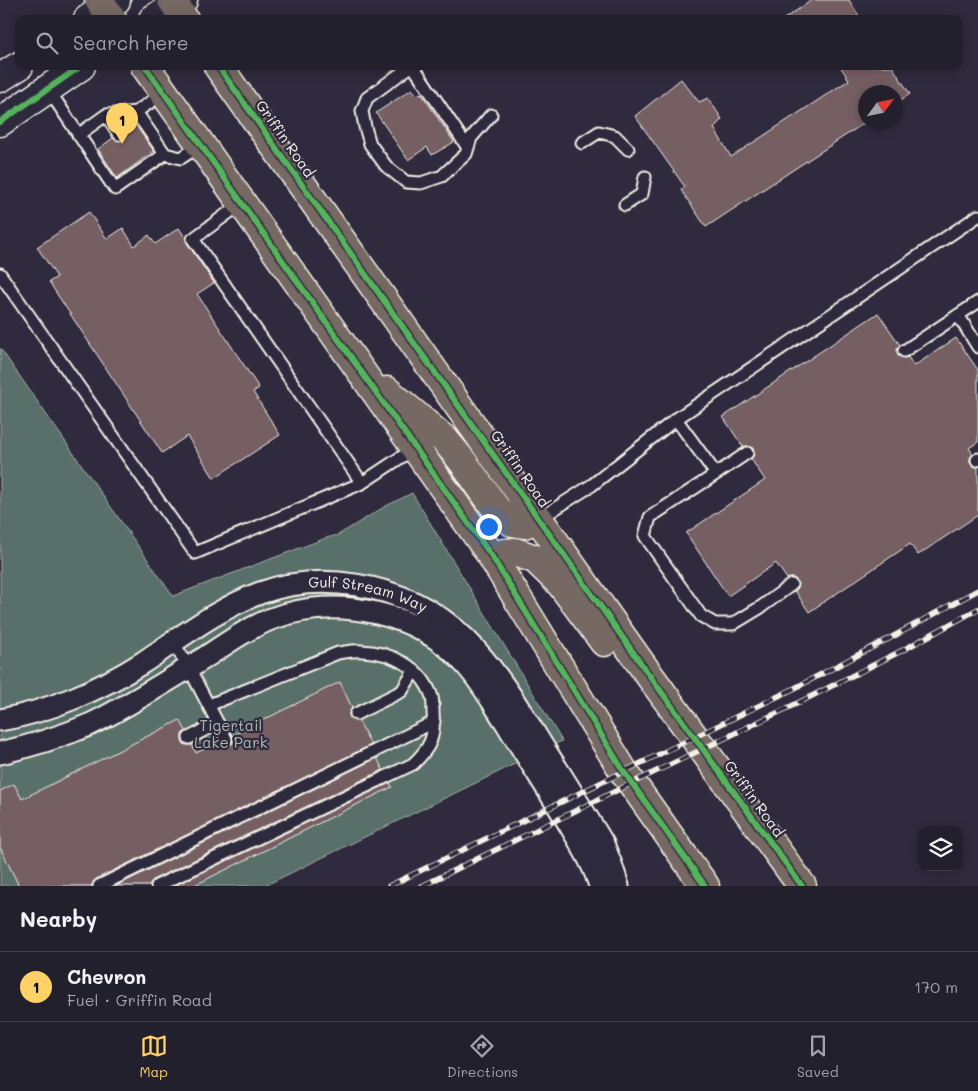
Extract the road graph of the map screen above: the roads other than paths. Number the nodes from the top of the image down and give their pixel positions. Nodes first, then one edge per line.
1 (15, 69) edge
2 (75, 70) edge
3 (148, 70) edge
4 (221, 70) edge
5 (406, 70) edge
6 (415, 70) edge
7 (0, 78) edge
8 (48, 89) junction
9 (164, 93) junction
10 (136, 112) junction
11 (106, 115) junction
12 (491, 115) dead end
13 (0, 122) edge
14 (119, 134) dead end
15 (78, 135) junction
16 (582, 143) dead end
17 (201, 145) junction
18 (468, 148) junction
19 (628, 149) dead end
20 (165, 154) junction
21 (645, 176) dead end
22 (242, 203) junction
23 (624, 205) dead end
24 (978, 216) edge
25 (0, 274) edge
26 (978, 302) edge
27 (958, 315) junction
28 (978, 347) edge
29 (904, 352) dead end
30 (357, 366) junction
31 (676, 420) junction
32 (415, 448) junction
33 (747, 453) dead end
34 (716, 474) junction
35 (362, 483) junction
36 (539, 519) junction
37 (491, 555) junction
38 (792, 586) dead end
39 (173, 642) junction
40 (642, 665) junction
41 (189, 668) junction
42 (414, 671) junction
43 (209, 705) junction
44 (356, 714) dead end
45 (0, 720) edge
46 (434, 722) junction
47 (218, 723) junction
48 (189, 738) dead end
49 (226, 739) dead end
50 (0, 753) edge
51 (99, 886) edge
52 (157, 886) edge
53 (600, 886) edge
54 (618, 886) edge
55 (705, 886) edge
56 (802, 886) edge

1 - 7 street
2 - 8 street
3 - 9 main road
4 - 36 main road, Griffin Road
5 - 18 lane
6 - 18 lane
8 - 13 street
8 - 15 lane
9 - 10 lane
9 - 17 main road
10 - 11 lane
10 - 20 lane
11 - 14 lane
11 - 15 lane
12 - 18 lane
15 - 20 lane
16 - 19 lane
17 - 20 lane
17 - 22 main road
21 - 23 lane
22 - 30 main road
22 - 35 lane
24 - 31 lane
25 - 35 lane
26 - 27 lane
27 - 28 lane
27 - 29 lane
30 - 32 main road
30 - 36 main road
31 - 34 lane
31 - 36 lane
32 - 35 lane
32 - 37 main road
33 - 34 lane
34 - 38 lane
36 - 40 main road, Griffin Road
37 - 40 main road
37 - 55 main road
39 - 41 lane
39 - 45 street, Gulf Stream Way
39 - 54 street, Gulf Stream Way
40 - 56 main road, Griffin Road
41 - 43 lane
41 - 50 street, Gulf Stream Way
41 - 53 street, Gulf Stream Way
42 - 43 lane
42 - 44 lane
42 - 46 lane
43 - 47 lane
46 - 51 lane
46 - 52 lane
47 - 48 lane
47 - 49 lane

